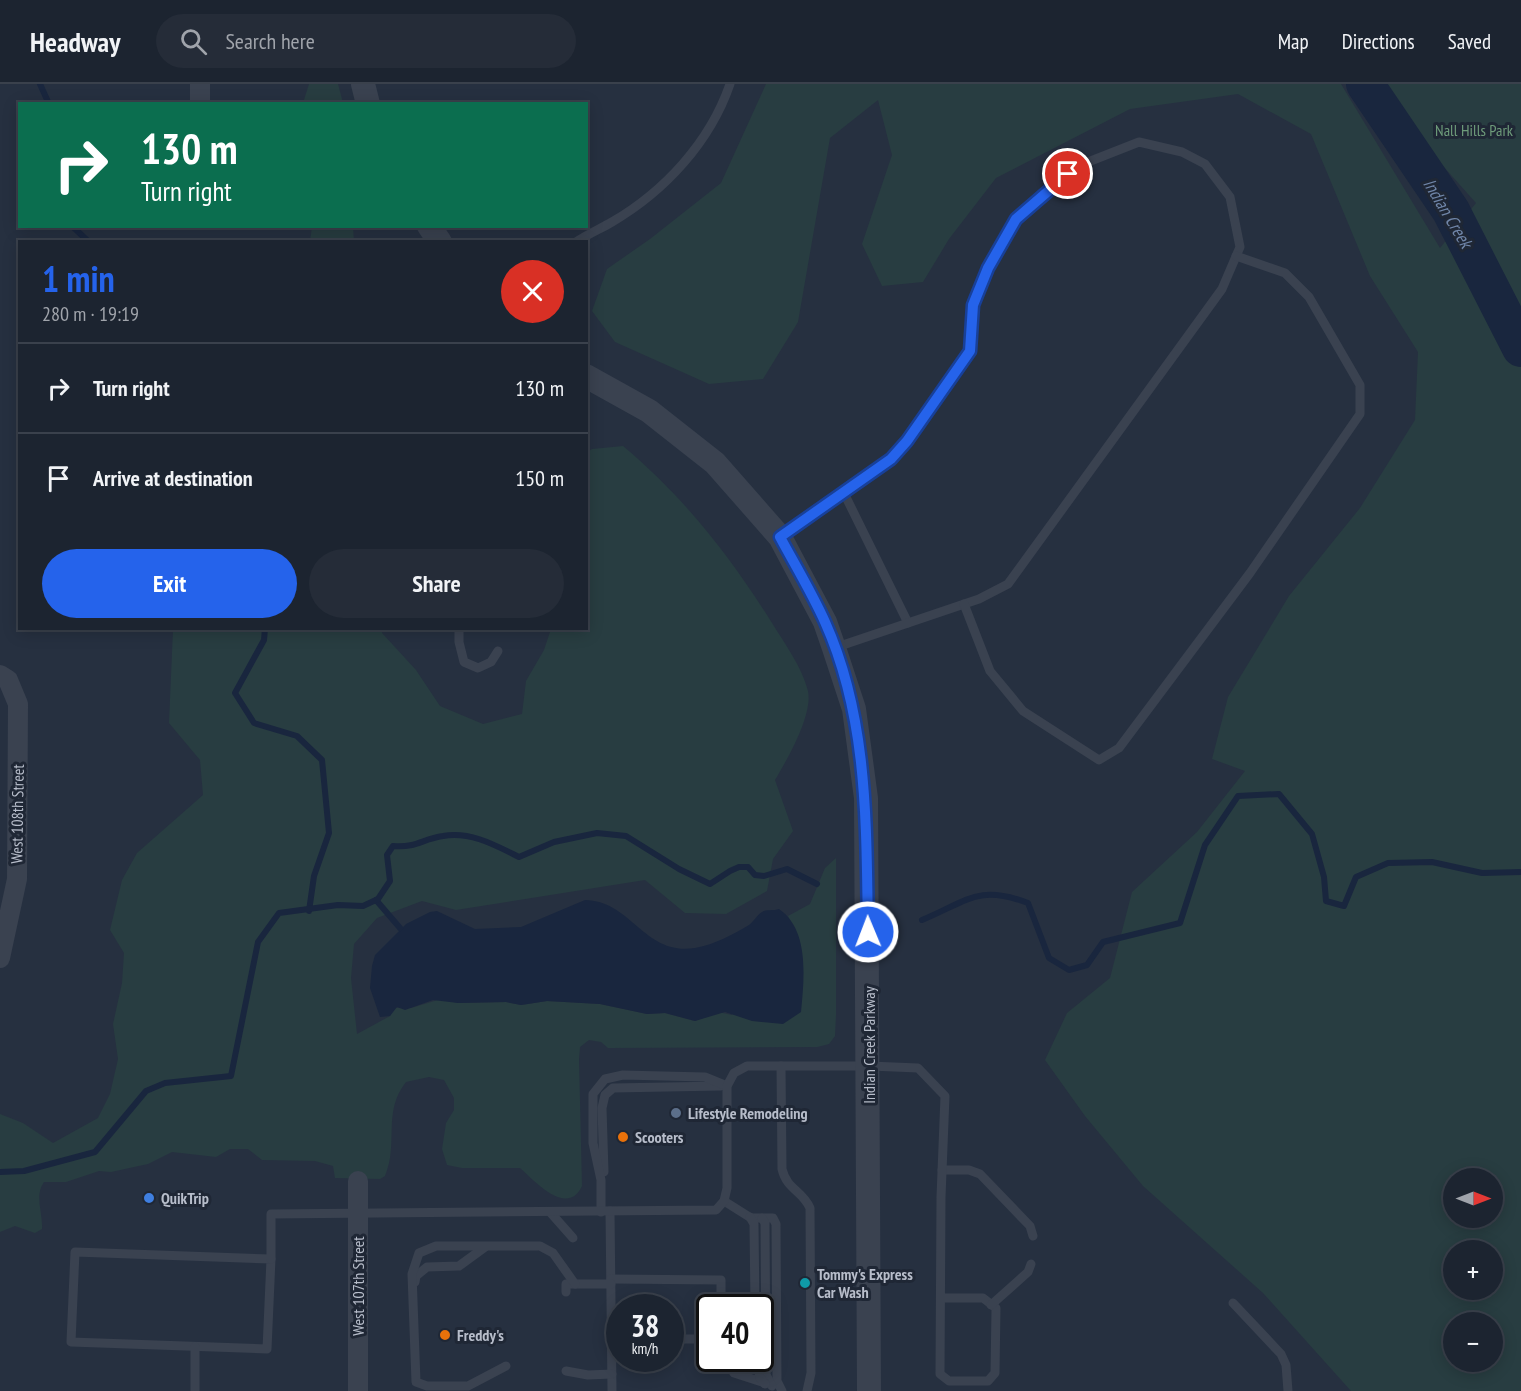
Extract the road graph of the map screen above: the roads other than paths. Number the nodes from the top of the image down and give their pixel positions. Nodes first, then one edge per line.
1 (200, 84) edge
2 (363, 84) edge
3 (730, 84) edge
4 (200, 102) edge
5 (368, 102) edge
6 (579, 240) edge
7 (1236, 256) junction
8 (588, 377) edge
9 (843, 491) junction
10 (780, 537) junction
11 (964, 604) junction
12 (908, 623) junction
13 (459, 630) edge
14 (834, 648) junction
15 (498, 651) dead end
16 (0, 675) edge
17 (0, 958) edge
18 (781, 1066) junction
19 (870, 1066) junction
20 (727, 1086) junction
21 (942, 1170) junction
22 (358, 1181) dead end
23 (724, 1201) junction
24 (550, 1212) junction
25 (605, 1212) junction
26 (358, 1215) junction
27 (750, 1217) junction
28 (1033, 1236) dead end
29 (573, 1238) dead end
30 (487, 1246) junction
31 (271, 1259) junction
32 (1031, 1264) dead end
33 (611, 1282) junction
34 (575, 1284) junction
35 (412, 1290) junction
36 (566, 1292) dead end
37 (612, 1294) edge
38 (721, 1294) edge
39 (755, 1294) edge
40 (941, 1298) junction
41 (1233, 1303) dead end
42 (992, 1305) junction
43 (195, 1347) junction
44 (506, 1366) dead end
45 (566, 1371) dead end
46 (733, 1372) edge
47 (759, 1372) edge
48 (612, 1374) joint
49 (775, 1388) edge
50 (195, 1391) edge
51 (358, 1391) edge
52 (612, 1391) edge
53 (807, 1391) edge
54 (869, 1391) edge
55 (1288, 1391) edge

1 - 4 street
2 - 5 street
3 - 6 lane
7 - 9 lane
7 - 11 lane
7 - 11 lane
8 - 10 street, Indian Creek Parkway
9 - 10 lane
9 - 12 lane
10 - 14 street, Indian Creek Parkway
11 - 12 lane
12 - 14 lane
13 - 15 lane
14 - 19 street, Indian Creek Parkway
16 - 17 street, West 108th Street
18 - 19 lane
18 - 20 lane
18 - 53 lane
19 - 21 lane
19 - 54 street, Indian Creek Parkway
20 - 23 lane
20 - 25 lane
21 - 28 lane
21 - 40 lane
22 - 26 street, West 107th Street
23 - 25 lane
23 - 27 lane
24 - 25 lane
24 - 26 lane
24 - 29 lane
25 - 33 lane
26 - 31 lane
26 - 51 street, West 107th Street
27 - 39 lane
27 - 49 lane
30 - 34 lane
30 - 35 lane
30 - 35 lane
31 - 43 lane
31 - 43 lane
32 - 42 lane
33 - 34 lane
33 - 37 lane
33 - 38 lane
34 - 36 lane
35 - 44 lane
40 - 42 lane
40 - 42 lane
41 - 55 lane
43 - 50 lane
45 - 48 lane
46 - 49 lane
47 - 49 lane
48 - 52 lane

